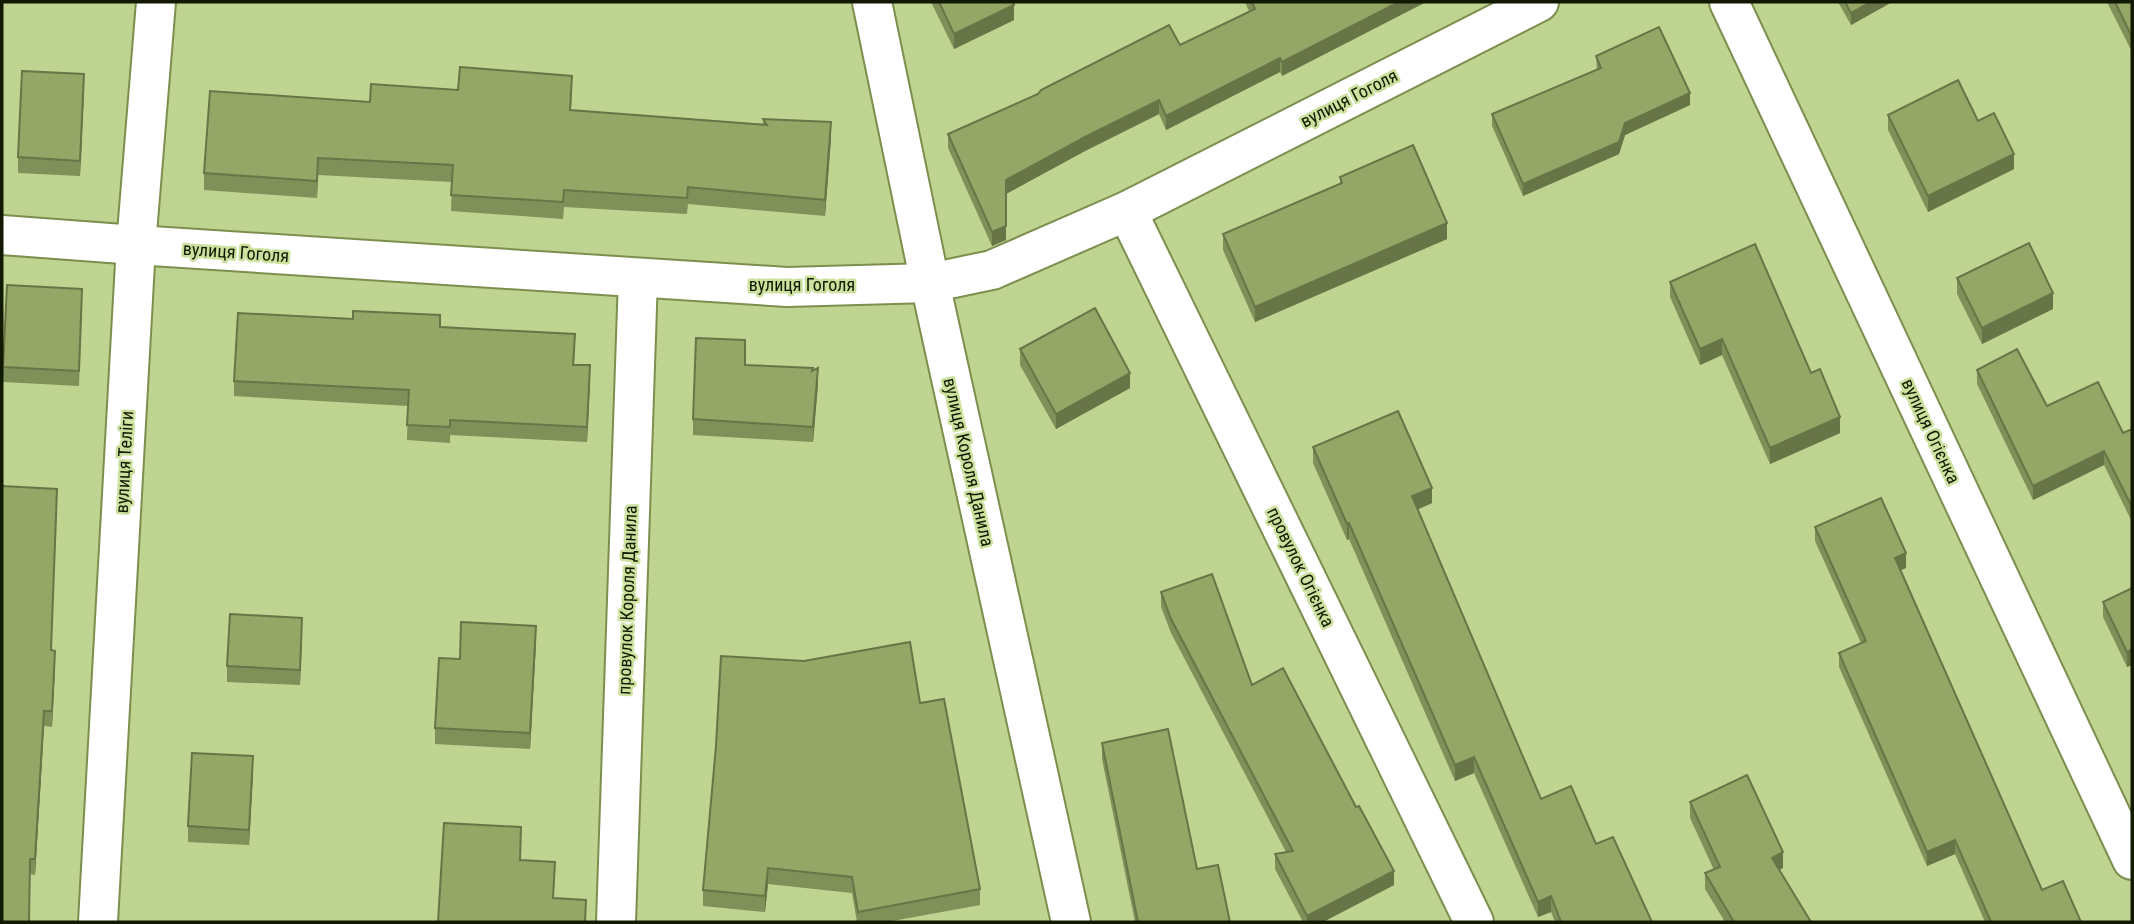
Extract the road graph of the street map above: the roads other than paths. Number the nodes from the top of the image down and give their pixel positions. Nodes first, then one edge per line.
1 (156, 2) edge
2 (872, 2) edge
3 (1539, 2) edge
4 (1729, 2) edge
5 (1128, 211) junction
6 (2, 235) edge
7 (136, 245) junction
8 (638, 278) junction
9 (930, 283) junction
10 (2132, 860) edge
11 (98, 922) edge
12 (616, 922) edge
13 (1071, 922) edge
14 (1474, 922) edge

1 - 7 street, вулиця Теліги
2 - 9 street, вулиця Короля Данила
3 - 5 street, вулиця Гоголя
4 - 10 street, вулиця Огієнка
5 - 9 street, вулиця Гоголя
5 - 14 street, провулок Огієнка
6 - 7 street, вулиця Гоголя
7 - 8 street, вулиця Гоголя
7 - 11 street, вулиця Теліги
8 - 9 street, вулиця Гоголя
8 - 12 street, провулок Короля Данила
9 - 13 street, вулиця Короля Данила

